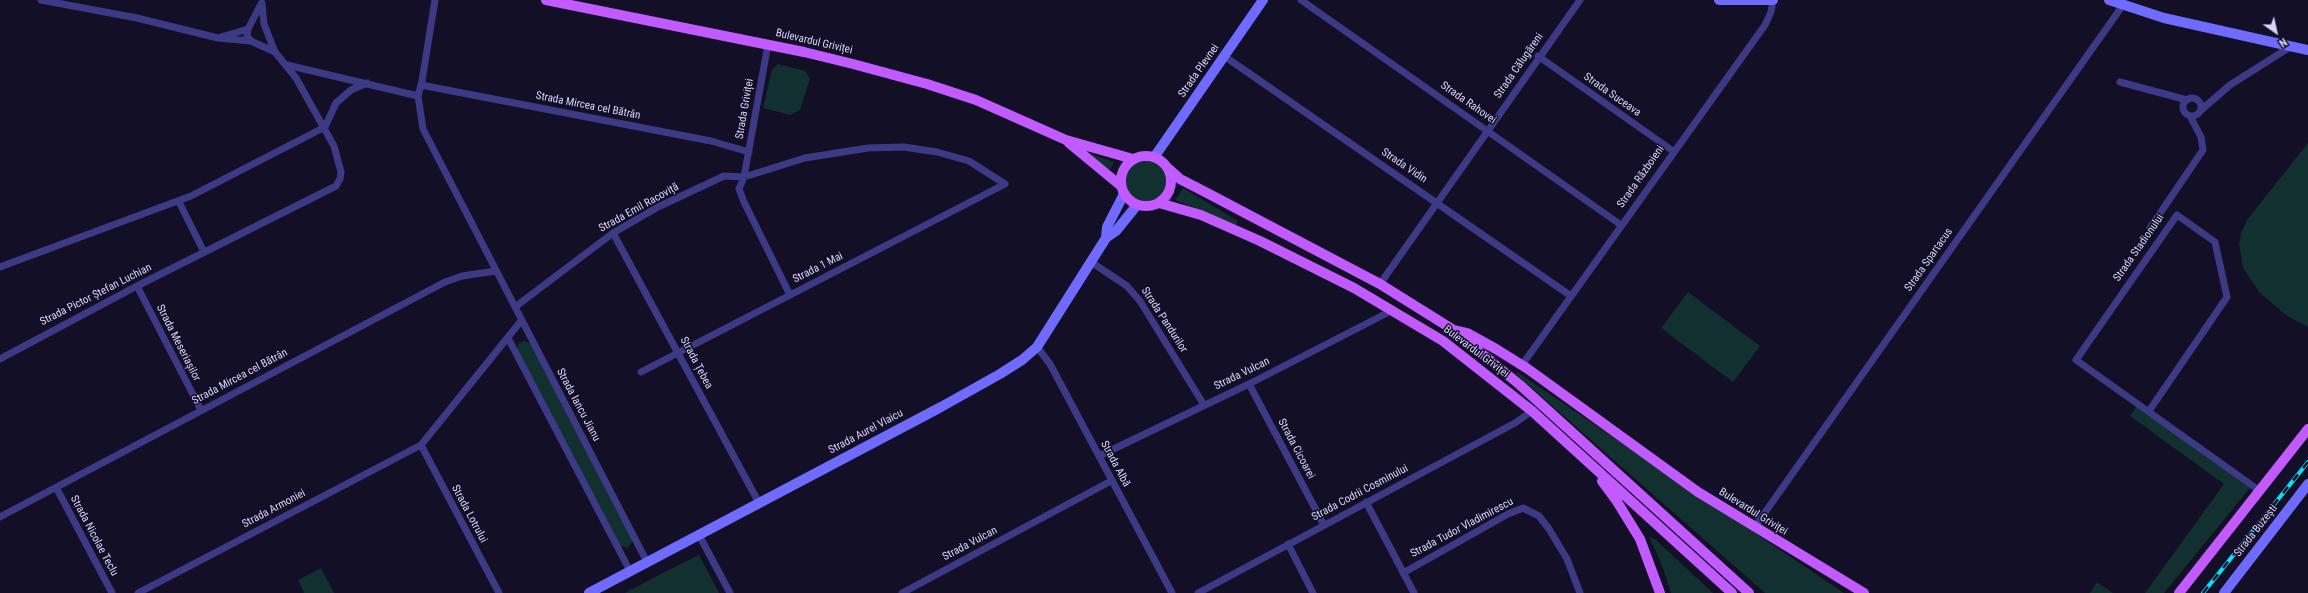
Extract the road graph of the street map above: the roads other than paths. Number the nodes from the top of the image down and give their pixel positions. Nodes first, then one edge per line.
1 (41, 0) edge
2 (435, 0) edge
3 (546, 0) edge
4 (1263, 0) edge
5 (1301, 0) edge
6 (1580, 0) edge
7 (1719, 0) edge
8 (1773, 0) edge
9 (2109, 0) edge
10 (262, 2) edge
11 (2123, 5) junction
12 (264, 24) junction
13 (250, 27) junction
14 (268, 36) junction
15 (218, 38) junction
16 (253, 42) junction
17 (768, 44) junction
18 (2290, 47) junction
19 (2308, 50) edge
20 (275, 52) junction
21 (1224, 56) junction
22 (1538, 56) junction
23 (287, 65) junction
24 (2120, 82) dead end
25 (367, 83) junction
26 (421, 85) junction
27 (418, 96) junction
28 (2187, 100) junction
29 (2200, 111) junction
30 (2190, 116) junction
31 (325, 127) junction
32 (1487, 130) junction
33 (1066, 140) junction
34 (1673, 151) junction
35 (749, 152) junction
36 (1155, 156) junction
37 (1133, 159) junction
38 (1169, 169) junction
39 (744, 177) junction
40 (1005, 184) joint
41 (1123, 190) junction
42 (179, 202) junction
43 (1437, 202) junction
44 (1159, 203) junction
45 (1137, 205) junction
46 (1621, 225) junction
47 (2150, 228) dead end
48 (613, 233) junction
49 (1106, 238) junction
50 (204, 252) junction
51 (1091, 262) junction
52 (0, 267) edge
53 (496, 271) junction
54 (1380, 284) junction
55 (137, 286) junction
56 (790, 295) junction
57 (1571, 296) junction
58 (515, 307) junction
59 (1393, 310) junction
60 (521, 321) junction
61 (1452, 329) junction
62 (508, 338) junction
63 (1037, 347) junction
64 (678, 353) junction
65 (0, 359) edge
66 (1522, 365) junction
67 (641, 372) dead end
68 (1249, 384) junction
69 (1204, 405) junction
70 (201, 410) junction
71 (2149, 410) junction
72 (1532, 411) junction
73 (2308, 429) edge
74 (421, 445) junction
75 (1098, 456) junction
76 (1582, 456) junction
77 (1111, 481) junction
78 (2308, 484) edge
79 (57, 489) junction
80 (2260, 491) junction
81 (1366, 502) junction
82 (759, 503) junction
83 (0, 517) edge
84 (1324, 525) junction
85 (1754, 528) junction
86 (699, 535) junction
87 (1288, 544) junction
88 (647, 562) junction
89 (630, 571) junction
90 (1403, 573) junction
91 (112, 593) edge
92 (138, 593) edge
93 (499, 593) edge
94 (589, 593) edge
95 (730, 593) edge
96 (902, 593) edge
97 (1172, 593) edge
98 (1198, 593) edge
99 (1313, 593) edge
100 (1414, 593) edge
101 (1580, 593) edge
102 (1660, 593) edge
103 (1732, 593) edge
104 (1749, 593) edge
105 (1864, 593) edge
106 (2179, 593) edge
107 (2224, 593) edge

1 - 15 street
2 - 26 street
3 - 17 main road, Bulevardul Griviței
4 - 21 main road, Strada Plevnei
5 - 32 street, Strada Rahovei
6 - 22 street, Strada Călugăreni
7 - 8 main road
8 - 34 street, Strada Războieni
9 - 11 main road
10 - 12 street
10 - 13 street
11 - 18 main road
11 - 85 street, Strada Spartacus
12 - 13 street
12 - 14 street
13 - 15 street
13 - 16 street
14 - 16 street
14 - 20 street
15 - 16 street
16 - 20 street
17 - 33 main road, Bulevardul Griviței
17 - 35 street, Strada Griviței
18 - 19 main road
18 - 29 street
20 - 23 street, Strada Pictor Ștefan Luchian
21 - 36 main road, Strada Plevnei
21 - 43 street, Strada Vidin
22 - 32 street, Strada Călugăreni
22 - 34 street, Strada Suceava
23 - 25 street
23 - 31 street, Strada Pictor Ștefan Luchian
24 - 28 street
25 - 27 street
25 - 31 street
26 - 27 street
26 - 35 street, Strada Mircea cel Bătrân
27 - 53 street, Strada Iancu Jianu
28 - 29 street
28 - 30 street
29 - 30 street
30 - 47 street
31 - 42 street
31 - 50 street, Strada Pictor Ștefan Luchian
32 - 43 street, Strada Călugăreni
32 - 46 street, Strada Rahovei
33 - 37 main road, Bulevardul Griviței
33 - 41 main road, Bulevardul Griviței
34 - 46 street, Strada Războieni
35 - 39 street, Strada Griviței
36 - 37 main road
36 - 38 main road
37 - 41 main road
38 - 44 main road
38 - 54 main road, Bulevardul Griviței
39 - 40 street, Strada Emil Racoviță
39 - 48 street, Strada Emil Racoviță
39 - 56 street
40 - 56 street, Strada 1 Mai
41 - 45 main road
41 - 49 main road, Strada Aurel Vlaicu
42 - 50 street
42 - 52 street
43 - 54 street, Strada Călugăreni
43 - 57 street, Strada Vidin
44 - 45 main road
44 - 59 main road, Bulevardul Griviței
45 - 49 main road, Strada Aurel Vlaicu
46 - 57 street, Strada Războieni
48 - 58 street, Strada Emil Racoviță
48 - 64 street, Strada Țebea
49 - 51 main road, Strada Aurel Vlaicu
50 - 55 street, Strada Pictor Ștefan Luchian
51 - 63 main road, Strada Aurel Vlaicu
51 - 69 street, Strada Pandurilor
53 - 58 street, Strada Iancu Jianu
53 - 70 street, Strada Mircea cel Bătrân
54 - 61 main road, Bulevardul Griviței
55 - 65 street, Strada Pictor Ștefan Luchian
55 - 70 street, Strada Meseriașilor
56 - 64 street, Strada 1 Mai
57 - 66 street, Strada Războieni
58 - 60 street, Strada Iancu Jianu
59 - 68 street, Strada Vulcan
59 - 72 main road, Bulevardul Griviței
60 - 62 street
60 - 88 street, Strada Iancu Jianu
61 - 66 main road, Bulevardul Griviței
61 - 104 main road, Bulevardul Griviței
62 - 74 street
62 - 89 street
63 - 75 street, Strada Albă
63 - 82 main road, Strada Aurel Vlaicu
64 - 67 street, Strada 1 Mai
64 - 82 street, Strada Țebea
66 - 85 main road, Bulevardul Griviței
68 - 69 street, Strada Vulcan
68 - 84 street, Strada Cicoarei
69 - 75 street, Strada Vulcan
70 - 79 street, Strada Mircea cel Bătrân
71 - 71 street, Strada Stadionului
71 - 80 street, Strada Stadionului
72 - 76 main road, Bulevardul Griviței
72 - 81 street, Strada Codrii Cosminului
73 - 80 main road
74 - 92 street, Strada Armoniei
74 - 93 street, Strada Lotrului
75 - 77 street, Strada Albă
76 - 102 main road
76 - 103 main road, Bulevardul Griviței
77 - 96 street, Strada Vulcan
77 - 97 street, Strada Albă
78 - 107 main road, Strada Buzești
79 - 83 street, Strada Mircea cel Bătrân
79 - 91 street, Strada Nicolae Teclu
80 - 106 main road
81 - 84 street, Strada Codrii Cosminului
81 - 90 street
82 - 86 main road, Strada Aurel Vlaicu
84 - 87 street, Strada Codrii Cosminului
85 - 105 main road, Bulevardul Griviței
86 - 88 main road, Strada Aurel Vlaicu
86 - 95 street
87 - 98 street, Strada Codrii Cosminului
87 - 99 street
88 - 89 main road, Strada Aurel Vlaicu
89 - 94 main road, Strada Aurel Vlaicu
90 - 100 street
90 - 101 street, Strada Tudor Vladimirescu

